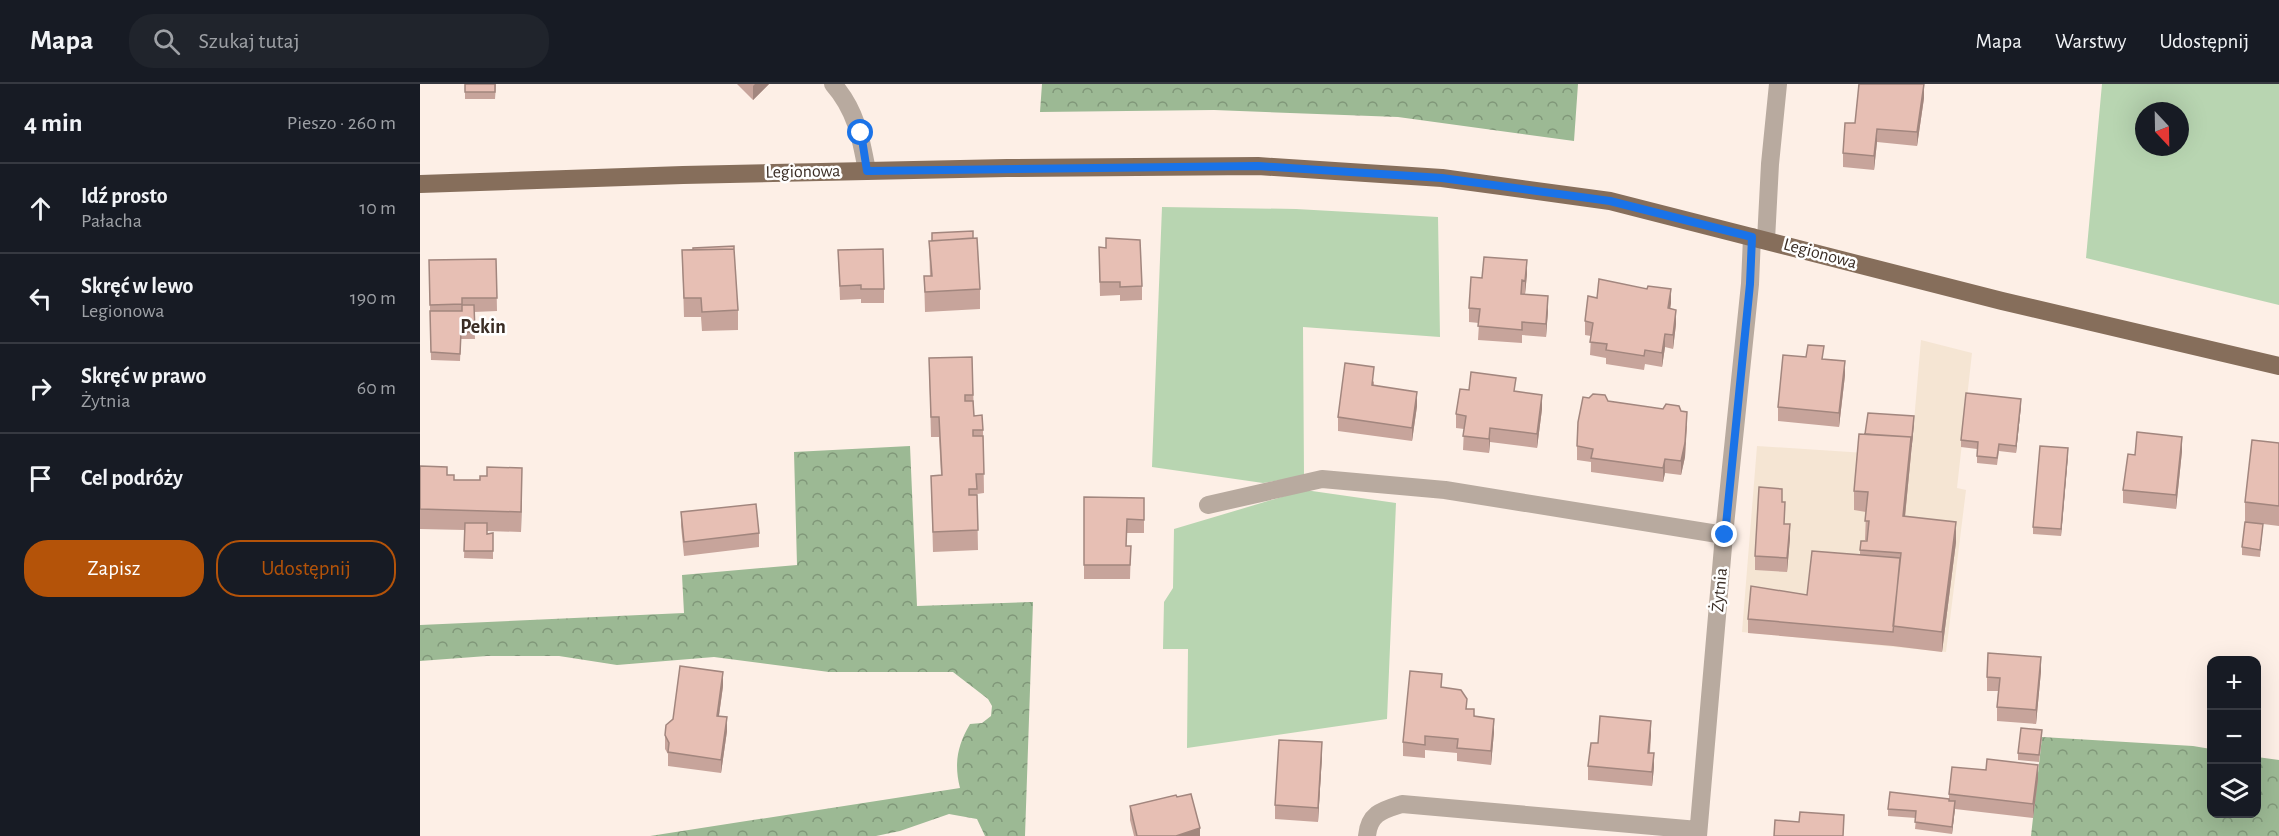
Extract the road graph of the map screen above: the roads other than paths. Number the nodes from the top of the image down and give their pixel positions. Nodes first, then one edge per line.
1 (833, 84) edge
2 (1778, 84) edge
3 (867, 171) junction
4 (420, 184) edge
5 (1759, 238) junction
6 (2279, 366) edge
7 (1208, 505) dead end
8 (1725, 535) junction
9 (1698, 833) edge
10 (1367, 836) edge

1 - 3 street
2 - 5 street, Żytnia
3 - 4 main road, Legionowa
3 - 5 main road, Legionowa
5 - 6 main road, Legionowa
5 - 8 street, Żytnia
7 - 8 street
8 - 9 street, Żytnia
9 - 10 street

